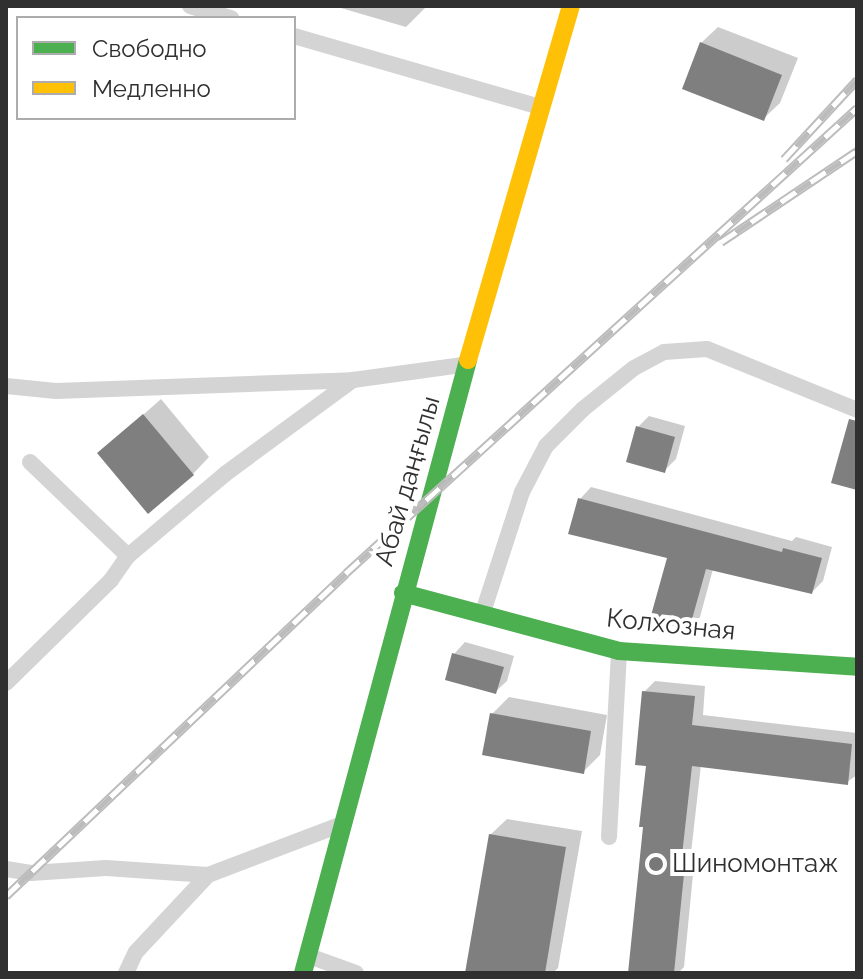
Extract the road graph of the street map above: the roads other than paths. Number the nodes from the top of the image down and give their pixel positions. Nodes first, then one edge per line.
1 (190, 6) edge
2 (571, 6) edge
3 (224, 16) edge
4 (296, 37) edge
5 (542, 107) junction
6 (469, 364) junction
7 (353, 380) junction
8 (6, 386) edge
9 (857, 410) edge
10 (30, 462) dead end
11 (128, 556) junction
12 (403, 593) junction
13 (483, 612) junction
14 (619, 651) junction
15 (857, 667) edge
16 (6, 683) edge
17 (342, 824) junction
18 (609, 837) dead end
19 (6, 869) edge
20 (208, 875) junction
21 (305, 964) edge
22 (126, 973) edge
23 (356, 973) edge

1 - 3 lane
2 - 5 main road, Абай даңғылы
4 - 5 lane
5 - 6 main road, Абай даңғылы
6 - 7 lane
6 - 12 main road, Абай даңғылы
7 - 8 lane
7 - 11 lane
9 - 13 lane
10 - 11 lane
11 - 16 lane
12 - 13 main road, Колхозная
12 - 17 main road, Абай даңғылы
13 - 14 main road, Колхозная
14 - 15 main road, Колхозная
14 - 18 lane
17 - 20 lane
17 - 21 main road, Абай даңғылы
19 - 20 lane
20 - 22 lane
21 - 23 lane

